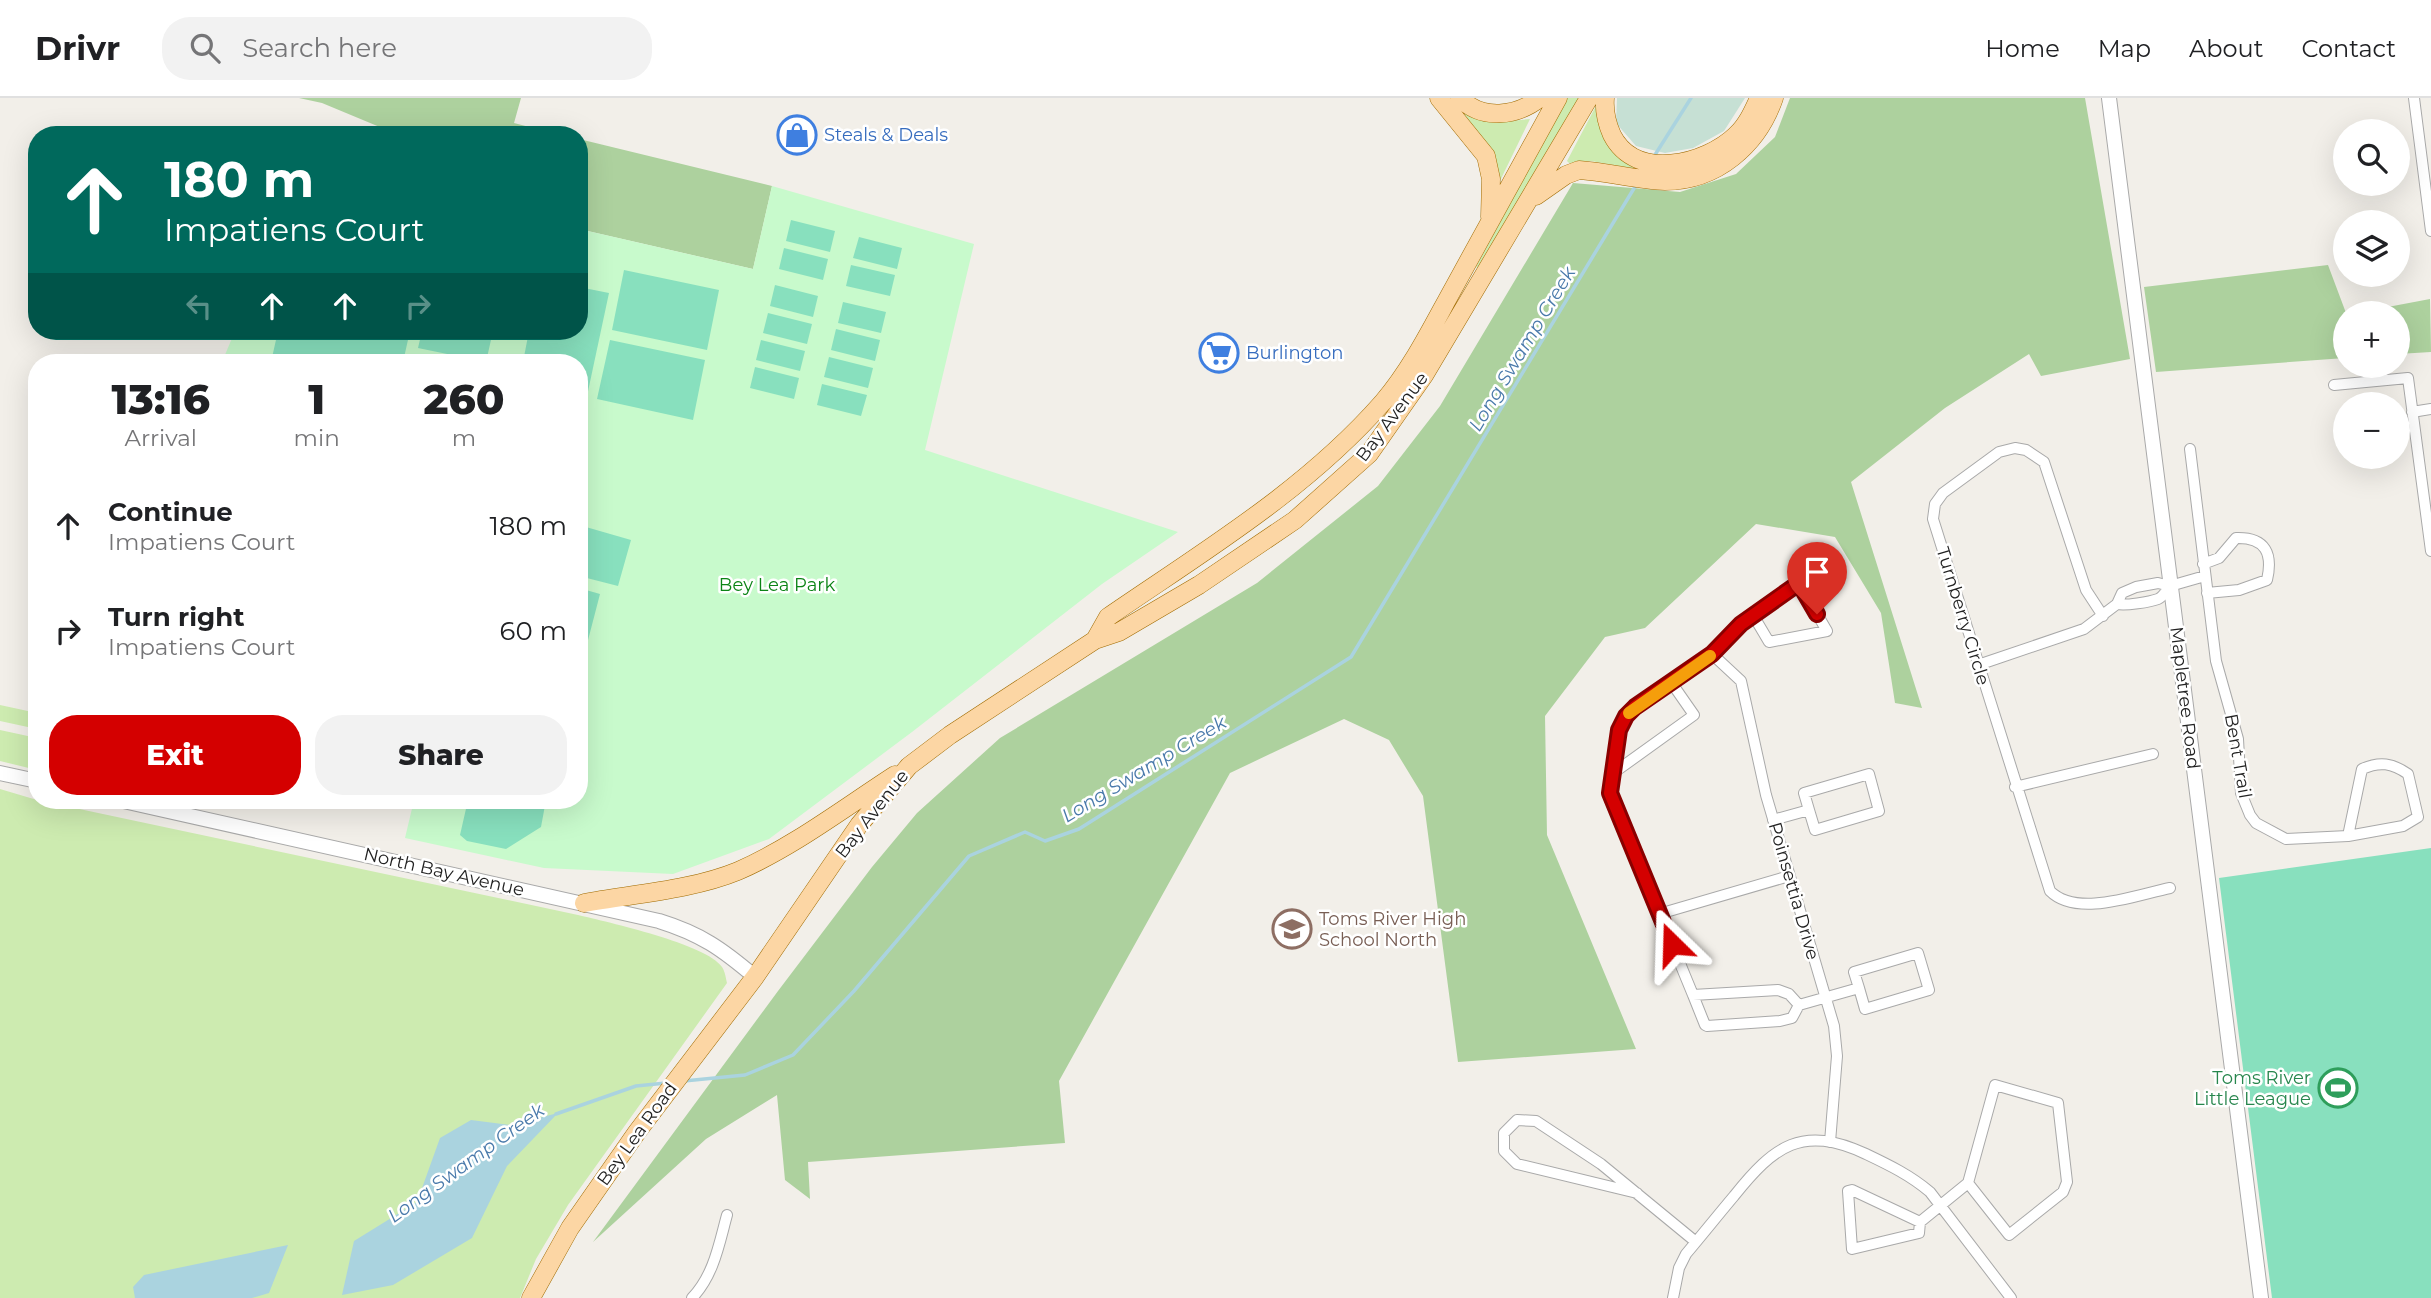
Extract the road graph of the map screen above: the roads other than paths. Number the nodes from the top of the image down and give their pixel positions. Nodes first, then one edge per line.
1 (1439, 98) edge
2 (1460, 98) edge
3 (1540, 98) edge
4 (1558, 98) edge
5 (1589, 98) edge
6 (1605, 98) edge
7 (1759, 98) edge
8 (1774, 98) edge
9 (2109, 98) edge
10 (2414, 98) edge
11 (1646, 170) junction
12 (1530, 200) junction
13 (1490, 223) junction
14 (2431, 231) edge
15 (2334, 385) dead end
16 (2431, 409) edge
17 (2412, 412) junction
18 (2190, 449) dead end
19 (2431, 551) edge
20 (2203, 564) junction
21 (2205, 576) junction
22 (2171, 586) junction
23 (2207, 593) junction
24 (1753, 615) junction
25 (2103, 616) junction
26 (1095, 640) junction
27 (1712, 654) junction
28 (1978, 665) junction
29 (1671, 682) junction
30 (2153, 754) dead end
31 (909, 766) junction
32 (0, 773) edge
33 (1612, 774) junction
34 (28, 779) edge
35 (2015, 786) junction
36 (161, 809) edge
37 (1809, 810) junction
38 (1773, 820) junction
39 (2348, 836) junction
40 (1789, 876) junction
41 (2170, 888) dead end
42 (584, 903) junction
43 (1660, 915) junction
44 (755, 977) junction
45 (1858, 988) junction
46 (1693, 995) junction
47 (1825, 998) junction
48 (1799, 1005) junction
49 (1830, 1142) junction
50 (1969, 1183) junction
51 (1637, 1193) junction
52 (1940, 1206) junction
53 (727, 1215) dead end
54 (1920, 1222) junction
55 (1696, 1242) junction
56 (696, 1294) edge
57 (531, 1298) edge
58 (711, 1298) edge
59 (1673, 1298) edge
60 (2011, 1298) edge
61 (2261, 1298) edge

1 - 13 main road
2 - 3 main road
4 - 13 main road, Bay Avenue
5 - 12 main road, Bay Avenue
6 - 11 main road
7 - 11 main road
8 - 11 main road
9 - 22 street, Mapletree Road
10 - 14 street
11 - 12 main road
12 - 26 main road, Bay Avenue
13 - 26 main road, Bay Avenue
15 - 17 street
16 - 17 street
17 - 19 street
18 - 20 street, Bent Trail
20 - 21 street, Bent Trail
20 - 23 street
21 - 22 street
21 - 23 street, Bent Trail
22 - 25 street
22 - 61 street, Mapletree Road
23 - 39 street, Bent Trail
24 - 24 street
24 - 27 street
25 - 28 street
25 - 28 street, Turnberry Circle
26 - 31 main road, Bay Avenue
27 - 29 street
27 - 38 street, Poinsettia Drive
28 - 35 street, Turnberry Circle
29 - 33 street
29 - 33 street
30 - 35 street
31 - 42 main road
31 - 44 main road, Bay Avenue
32 - 34 street
33 - 43 street
35 - 41 street, Turnberry Circle
36 - 42 street, North Bay Avenue
37 - 37 street
37 - 38 street
38 - 40 street, Poinsettia Drive
39 - 39 street, Bent Trail
40 - 43 street
40 - 47 street, Poinsettia Drive
42 - 44 street, North Bay Avenue
43 - 46 street
44 - 57 main road, Bey Lea Road
45 - 45 street
45 - 47 street
46 - 48 street
46 - 48 street
47 - 48 street
47 - 49 street, Poinsettia Drive
49 - 52 street
49 - 55 street
50 - 50 street
50 - 52 street
51 - 51 street
51 - 55 street
52 - 54 street
52 - 60 street
53 - 56 street
54 - 54 street
55 - 59 street
56 - 58 street

